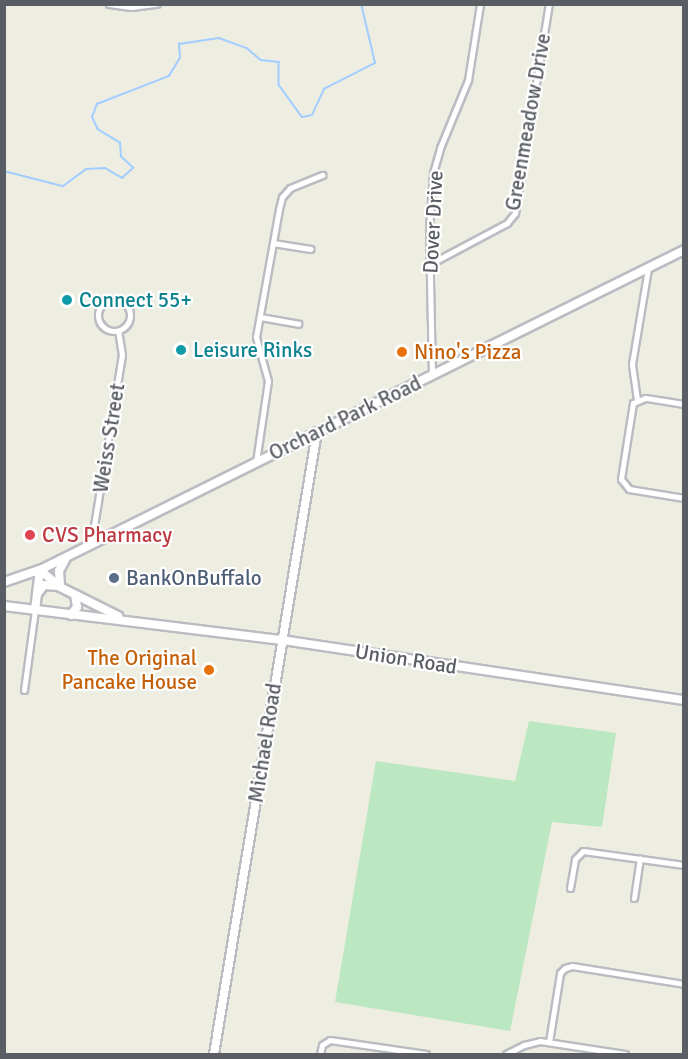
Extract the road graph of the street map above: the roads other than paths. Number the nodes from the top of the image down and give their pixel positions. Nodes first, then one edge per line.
1 (109, 4) edge
2 (157, 4) edge
3 (480, 4) edge
4 (549, 4) edge
5 (323, 175) dead end
6 (273, 243) junction
7 (310, 249) dead end
8 (684, 250) edge
9 (430, 264) junction
10 (648, 268) junction
11 (260, 317) junction
12 (298, 324) dead end
13 (118, 331) junction
14 (432, 375) junction
15 (637, 400) junction
16 (684, 404) edge
17 (317, 432) junction
18 (256, 462) junction
19 (684, 498) edge
20 (91, 544) junction
21 (68, 556) junction
22 (40, 570) junction
23 (4, 582) edge
24 (60, 587) junction
25 (75, 595) junction
26 (36, 596) junction
27 (4, 606) edge
28 (35, 610) junction
29 (70, 615) junction
30 (128, 620) junction
31 (282, 640) junction
32 (24, 690) dead end
33 (684, 700) edge
34 (640, 858) junction
35 (684, 865) edge
36 (570, 888) dead end
37 (634, 898) dead end
38 (684, 984) edge
39 (549, 1042) junction
40 (214, 1054) edge
41 (320, 1054) edge
42 (426, 1054) edge
43 (506, 1054) edge
44 (625, 1054) edge

1 - 2 street
3 - 9 street, Dover Drive
4 - 9 street, Greenmeadow Drive
5 - 6 street
6 - 7 street
6 - 11 street
8 - 10 main road, Orchard Park Road
9 - 14 street, Dover Drive
10 - 14 main road, Orchard Park Road
10 - 15 street
11 - 12 street
11 - 18 street
13 - 13 street, Weiss Street
13 - 20 street, Weiss Street
14 - 17 main road, Orchard Park Road
15 - 16 street
15 - 19 street
17 - 18 main road, Orchard Park Road
17 - 31 main road, Michael Road
18 - 20 main road, Orchard Park Road
20 - 21 main road, Orchard Park Road
21 - 22 main road, Orchard Park Road
21 - 24 main road
22 - 23 main road, Orchard Park Road
22 - 24 main road, Union Road
22 - 26 main road
24 - 25 main road, Union Road
24 - 26 main road
25 - 29 main road
25 - 30 main road, Union Road
26 - 28 main road
27 - 28 main road, Union Road
28 - 29 main road, Union Road
28 - 32 street
29 - 30 main road, Union Road
30 - 31 main road, Union Road
31 - 33 main road, Union Road
31 - 40 main road, Michael Road
34 - 35 street
34 - 36 street
34 - 37 street
38 - 39 street
39 - 43 street
39 - 44 street
41 - 42 street

